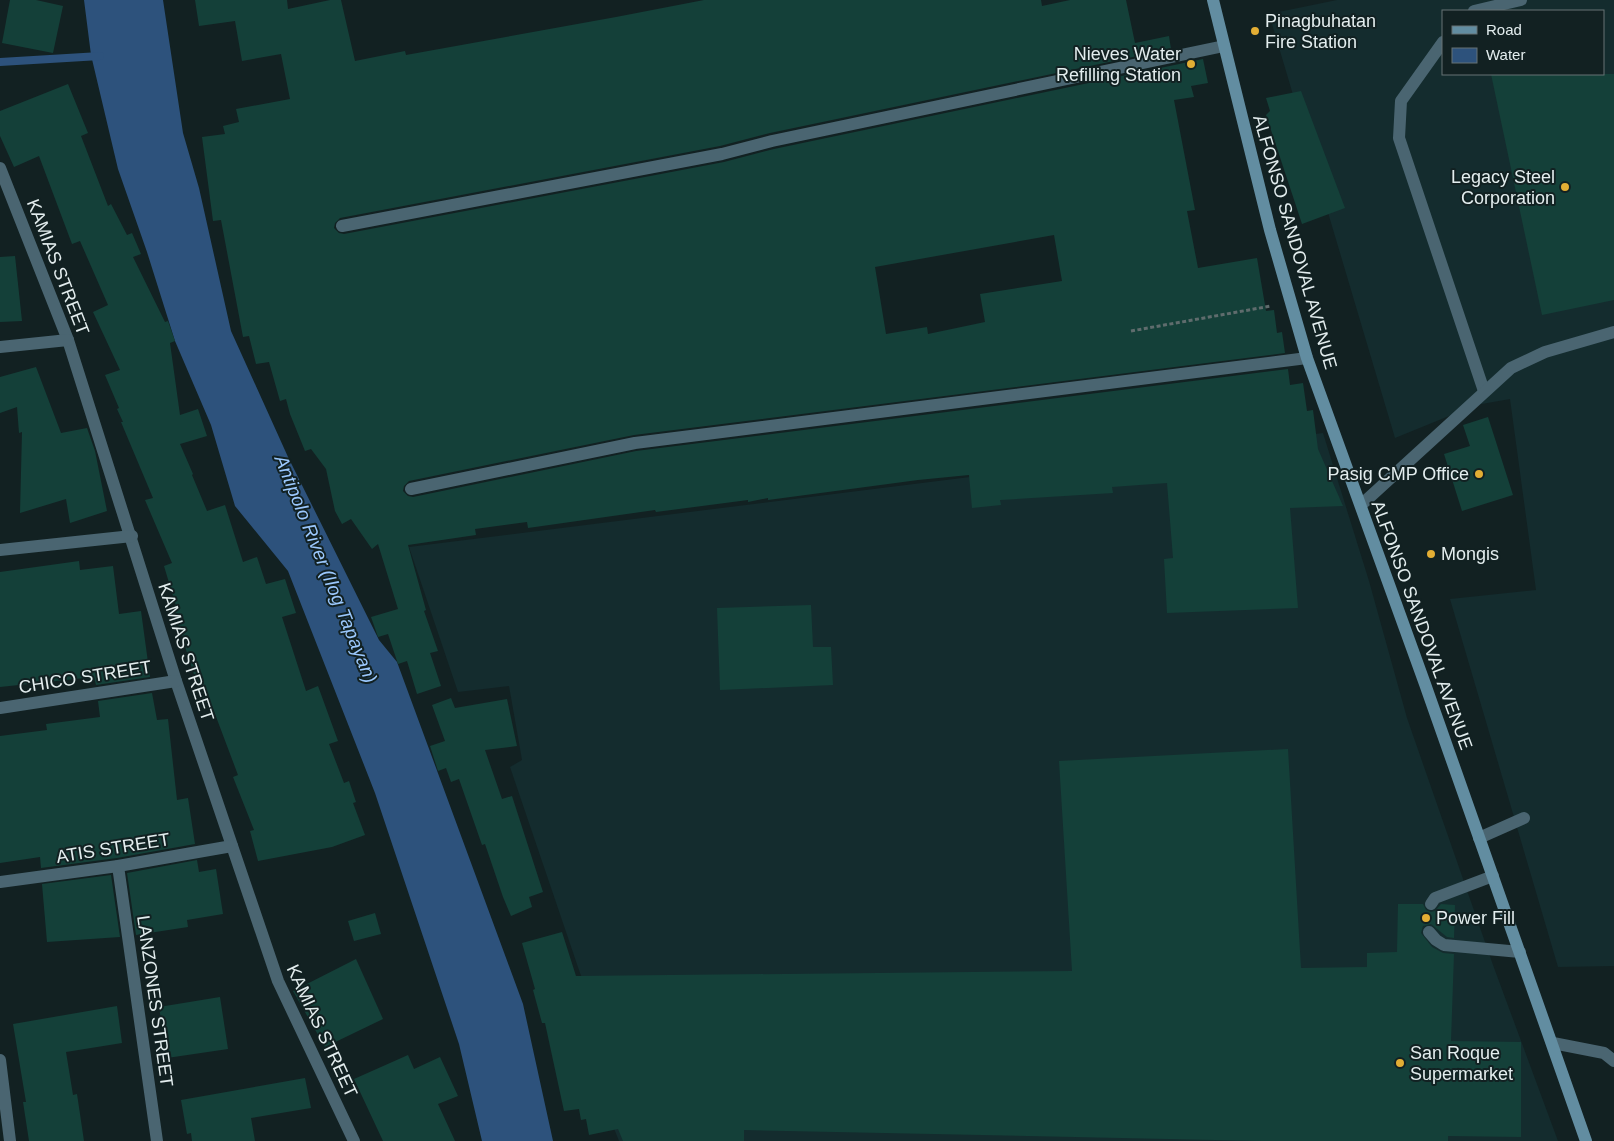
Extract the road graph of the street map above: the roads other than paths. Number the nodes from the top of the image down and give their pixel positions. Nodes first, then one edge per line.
1 (1213, 0) edge
2 (1521, 0) edge
3 (1478, 10) edge
4 (1442, 43) edge
5 (1224, 46) junction
6 (0, 168) edge
7 (342, 226) dead end
8 (1614, 332) edge
9 (68, 340) junction
10 (0, 347) edge
11 (1307, 358) junction
12 (1484, 391) junction
13 (410, 489) dead end
14 (1361, 505) junction
15 (132, 536) junction
16 (0, 550) edge
17 (176, 681) junction
18 (0, 708) edge
19 (1524, 818) dead end
20 (1479, 838) junction
21 (232, 846) junction
22 (118, 866) junction
23 (1493, 876) junction
24 (0, 882) edge
25 (1431, 904) dead end
26 (1429, 932) dead end
27 (1520, 952) junction
28 (1553, 1043) junction
29 (0, 1060) edge
30 (1614, 1061) edge
31 (10, 1141) edge
32 (157, 1141) edge
33 (354, 1141) edge
34 (1586, 1141) edge

1 - 5 main road, ALFONSO SANDOVAL AVENUE
2 - 3 street
4 - 12 street
5 - 7 street
5 - 11 main road, ALFONSO SANDOVAL AVENUE
6 - 9 street, KAMIAS STREET
8 - 12 street
9 - 10 street
9 - 15 street, KAMIAS STREET
11 - 13 street
11 - 14 main road, ALFONSO SANDOVAL AVENUE
12 - 14 street
14 - 20 main road, ALFONSO SANDOVAL AVENUE
15 - 16 street
15 - 17 street, KAMIAS STREET
17 - 18 street, CHICO STREET
17 - 21 street, KAMIAS STREET
19 - 20 street
20 - 23 main road, ALFONSO SANDOVAL AVENUE
21 - 22 street, ATIS STREET
21 - 33 street, KAMIAS STREET
22 - 24 street, ATIS STREET
22 - 32 street, LANZONES STREET
23 - 25 street
23 - 27 main road, ALFONSO SANDOVAL AVENUE
26 - 27 street
27 - 28 main road, ALFONSO SANDOVAL AVENUE
28 - 30 street
28 - 34 main road, ALFONSO SANDOVAL AVENUE
29 - 31 street

